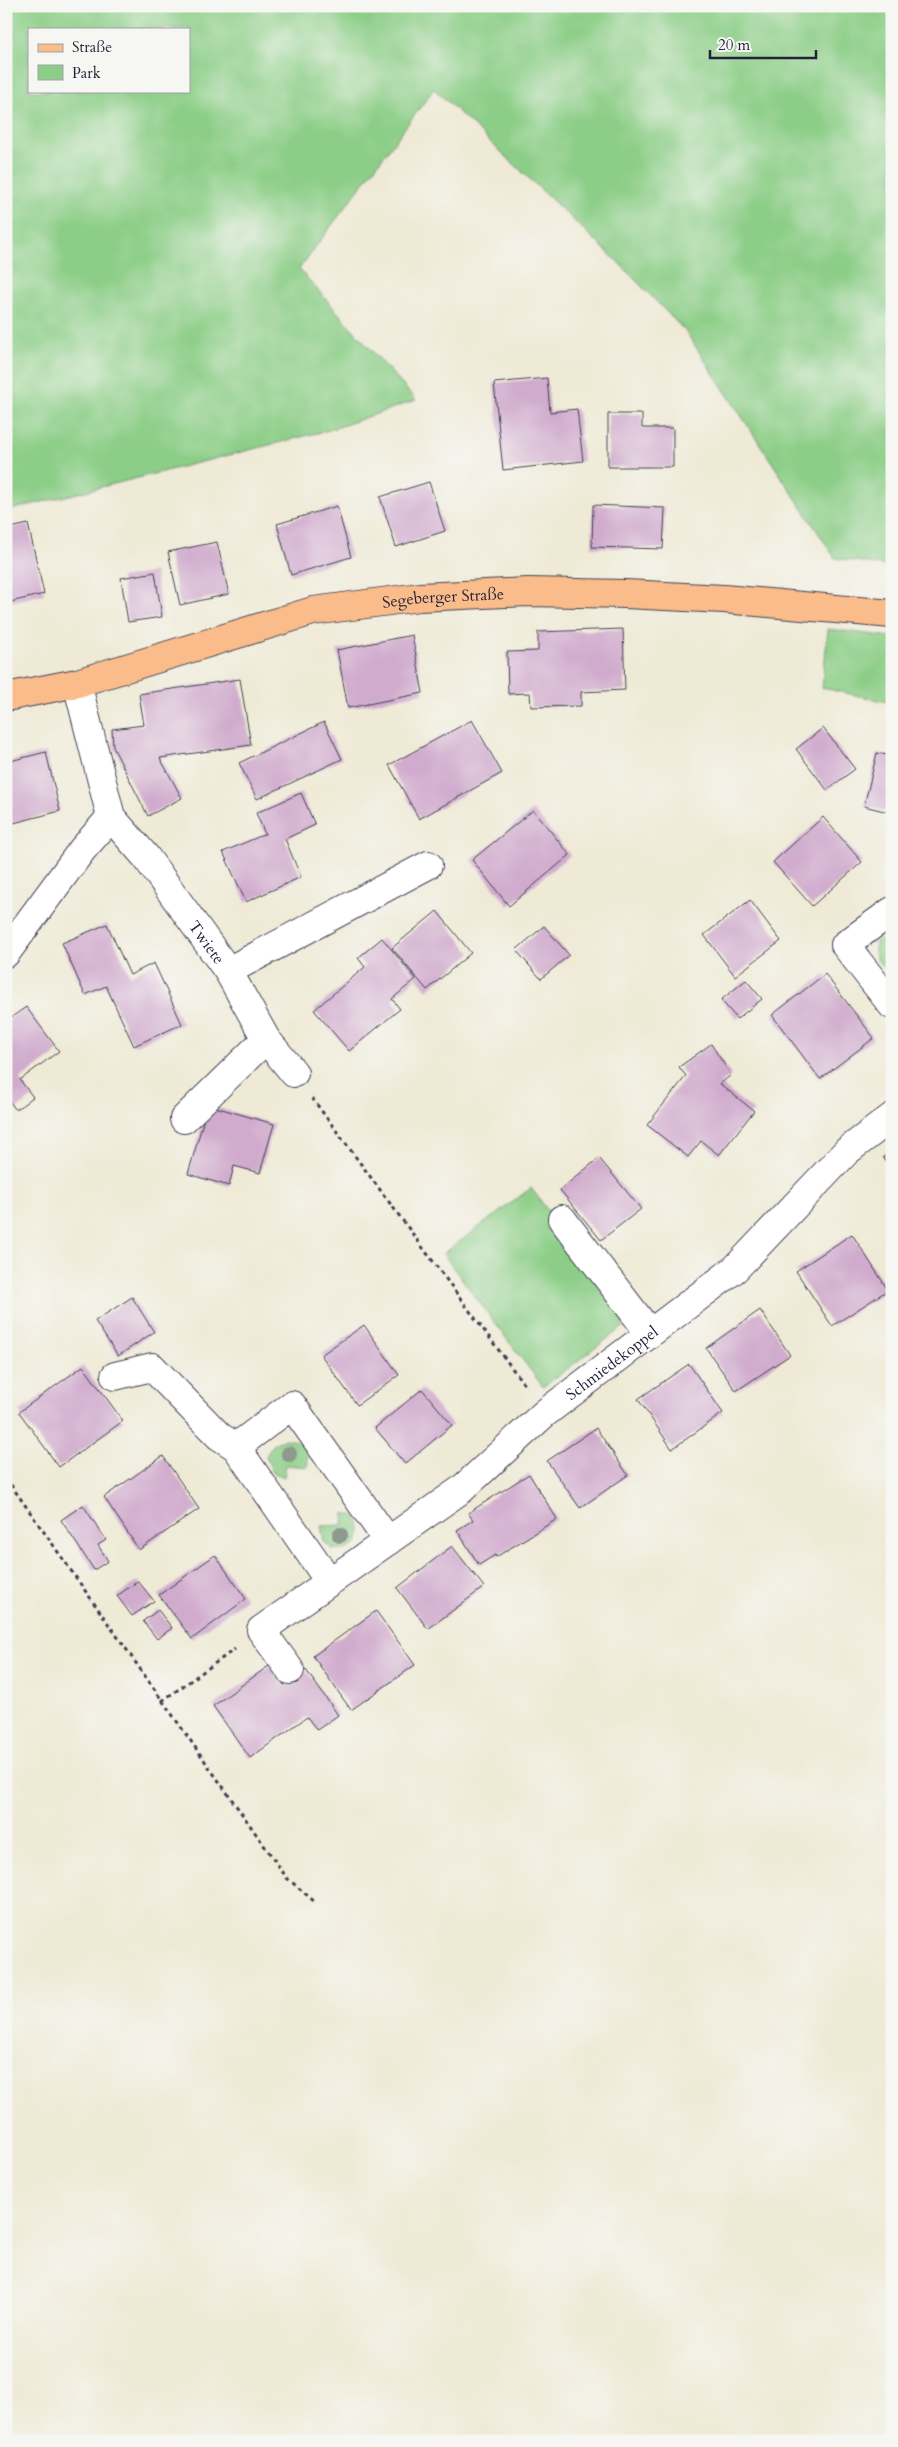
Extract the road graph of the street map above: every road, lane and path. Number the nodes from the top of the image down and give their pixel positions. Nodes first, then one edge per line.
1 (892, 614) edge
2 (77, 683) junction
3 (6, 697) edge
4 (111, 817) junction
5 (428, 866) dead end
6 (892, 911) edge
7 (6, 953) edge
8 (228, 970) junction
9 (892, 1005) edge
10 (266, 1039) junction
11 (294, 1073) joint
12 (892, 1117) edge
13 (184, 1119) dead end
14 (562, 1219) dead end
15 (649, 1332) junction
16 (115, 1376) dead end
17 (545, 1413) junction
18 (236, 1447) junction
19 (6, 1478) edge
20 (388, 1541) junction
21 (323, 1585) junction
22 (261, 1630) junction
23 (290, 1670) dead end
24 (162, 1701) junction
25 (314, 1902) dead end

1 - 2 main road, Segeberger Straße
2 - 3 main road, Segeberger Straße
2 - 4 street, Twiete
4 - 7 street
4 - 8 street, Twiete
5 - 8 street
6 - 9 street
8 - 10 street, Twiete
10 - 11 street, Twiete
10 - 13 street
11 - 17 path
12 - 15 street, Schmiedekoppel
14 - 15 street
15 - 17 street, Schmiedekoppel
16 - 18 street
17 - 20 street, Schmiedekoppel
18 - 20 street
18 - 21 street
19 - 24 path
20 - 21 street, Schmiedekoppel
21 - 22 street, Schmiedekoppel
22 - 23 street
22 - 24 path
24 - 25 path

